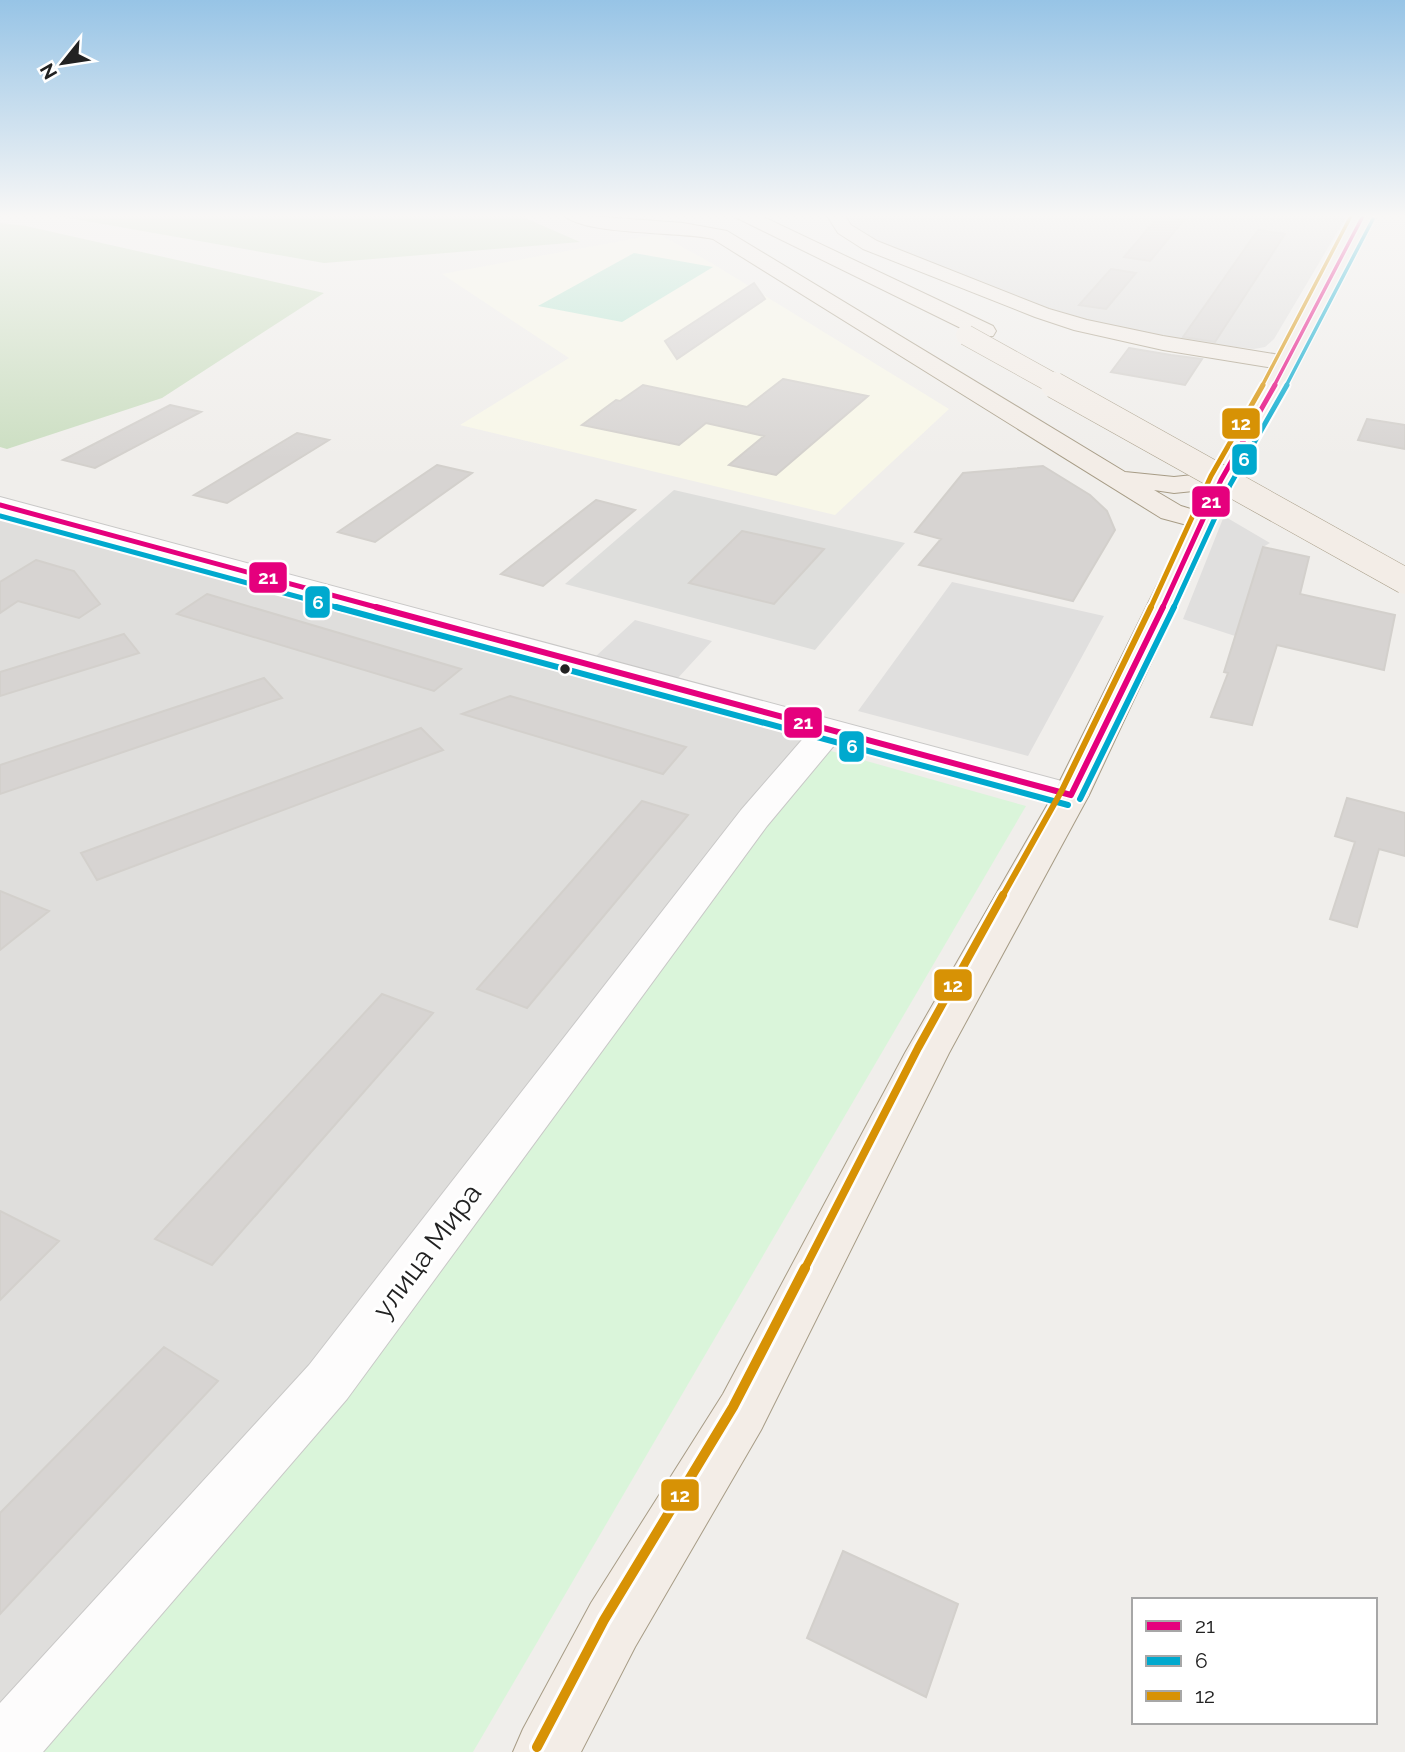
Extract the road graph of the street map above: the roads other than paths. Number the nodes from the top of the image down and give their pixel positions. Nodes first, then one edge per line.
1 (819, 296) edge
2 (898, 296) edge
3 (902, 296) edge
4 (999, 296) edge
5 (1322, 296) edge
6 (975, 333) junction
7 (1287, 363) junction
8 (1103, 471) junction
9 (1221, 480) junction
10 (0, 505) edge
11 (1203, 521) junction
12 (1405, 561) edge
13 (1405, 581) edge
14 (829, 730) junction
15 (1071, 795) junction
16 (0, 1752) edge
17 (546, 1752) edge

1 - 8 main road
2 - 6 main road
3 - 6 main road
4 - 7 main road
5 - 7 main road
6 - 12 main road
6 - 13 main road, bridge
7 - 9 main road
8 - 9 main road
8 - 11 main road
9 - 11 main road
10 - 14 street
11 - 15 main road
14 - 15 street
14 - 16 street, улица Мира
15 - 17 main road

